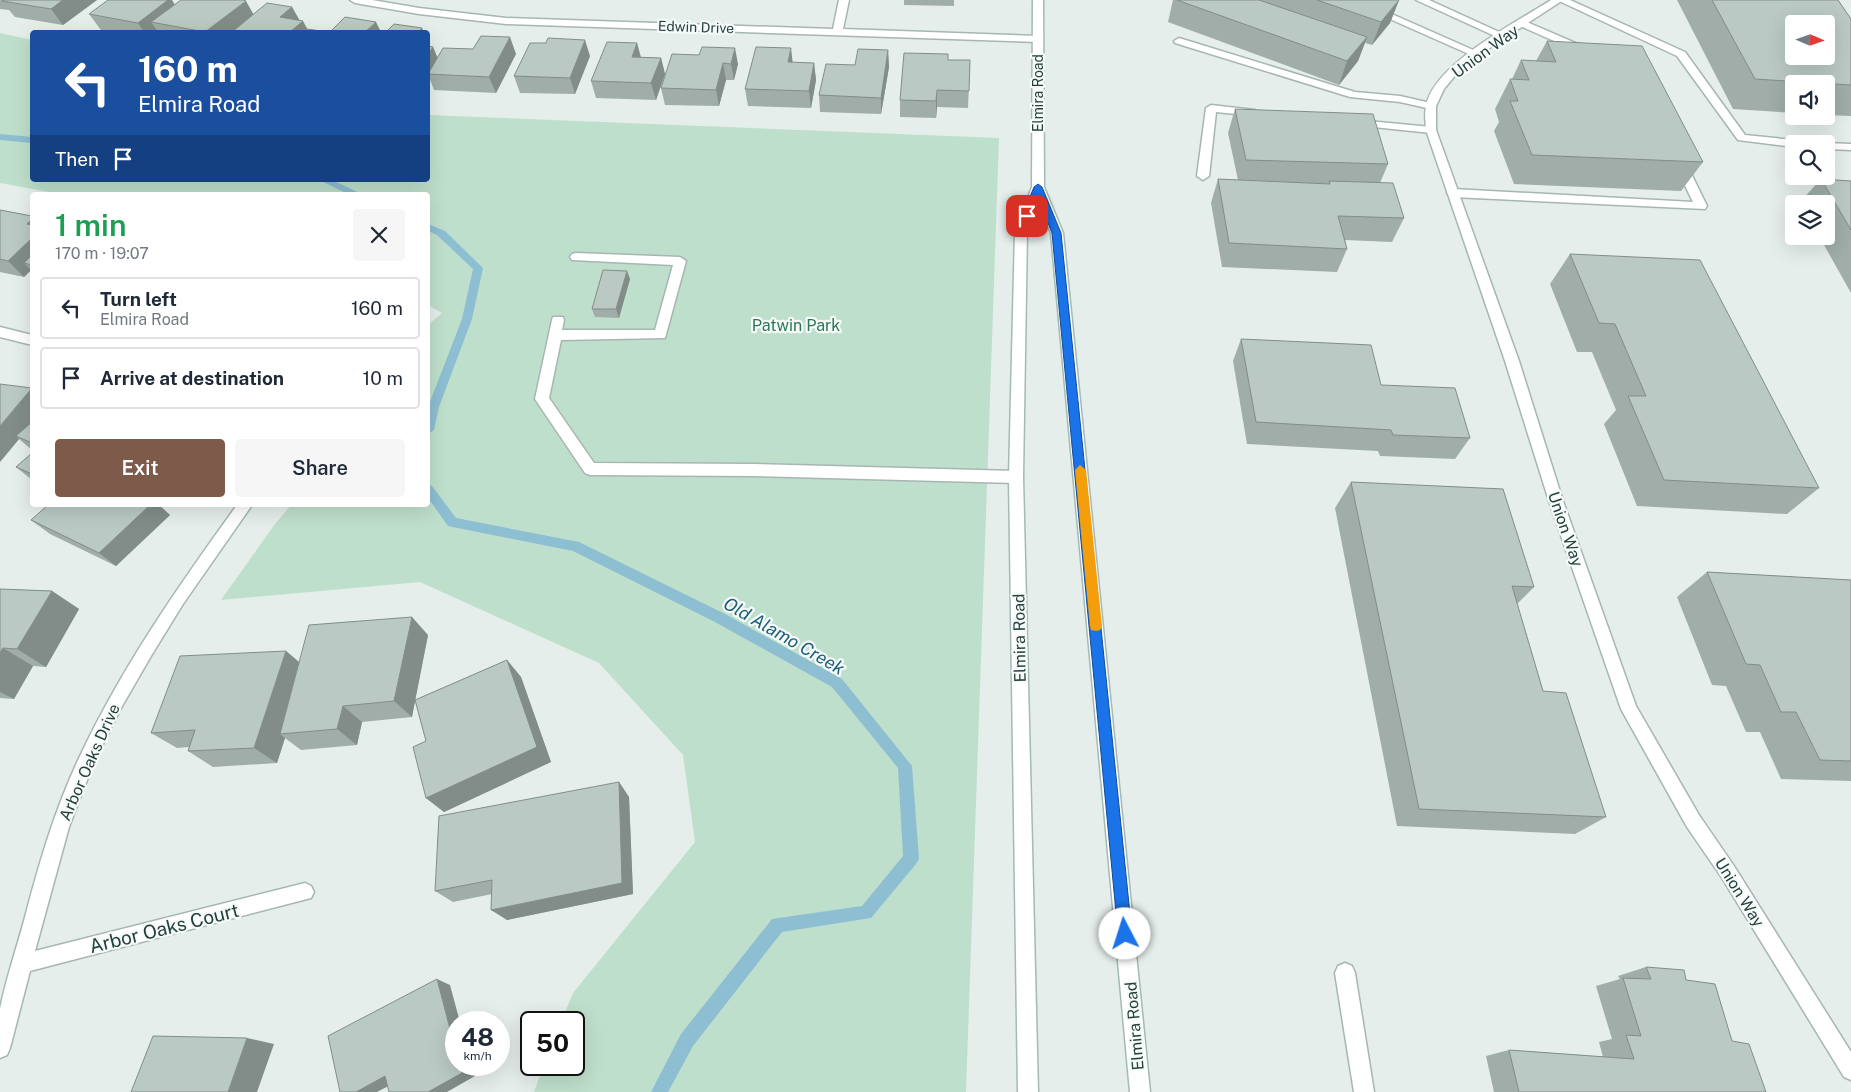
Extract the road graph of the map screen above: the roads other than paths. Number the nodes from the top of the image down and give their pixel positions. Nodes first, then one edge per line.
1 (355, 0) edge
2 (844, 0) edge
3 (1038, 0) edge
4 (1352, 0) edge
5 (1422, 0) edge
6 (1560, 0) edge
7 (1522, 23) junction
8 (837, 32) junction
9 (1503, 36) junction
10 (1038, 38) junction
11 (1178, 41) dead end
12 (1475, 53) junction
13 (1589, 53) edge
14 (1431, 106) junction
15 (1270, 114) edge
16 (1349, 122) edge
17 (1431, 130) junction
18 (1785, 142) edge
19 (1835, 147) edge
20 (1851, 148) edge
21 (1675, 153) edge
22 (1203, 176) dead end
23 (1038, 187) junction
24 (1453, 193) junction
25 (576, 257) dead end
26 (558, 320) dead end
27 (0, 332) edge
28 (555, 336) junction
29 (30, 340) edge
30 (1016, 477) junction
31 (244, 507) edge
32 (305, 892) dead end
33 (23, 963) junction
34 (1346, 973) dead end
35 (0, 1048) edge
36 (1851, 1070) edge
37 (1028, 1092) edge
38 (1140, 1092) edge
39 (1364, 1092) edge

1 - 8 street, Edwin Drive
2 - 8 street
3 - 10 street, Elmira Road
4 - 12 street
5 - 9 street
6 - 7 street, Union Way
6 - 18 street
7 - 9 street, Union Way
7 - 13 street
8 - 10 street, Edwin Drive
9 - 12 street, Union Way
10 - 23 street, Elmira Road
11 - 14 street
12 - 14 street, Union Way
14 - 17 street, Union Way
15 - 22 street
16 - 17 street
17 - 24 street, Union Way
19 - 20 street
21 - 24 street
23 - 30 street, Elmira Road
23 - 38 street, Elmira Road
24 - 36 street, Union Way
25 - 28 street
26 - 28 street
27 - 29 street
28 - 30 street
30 - 37 street, Elmira Road
31 - 33 street, Arbor Oaks Drive
32 - 33 street, Arbor Oaks Court
33 - 35 street, Arbor Oaks Drive
34 - 39 street

